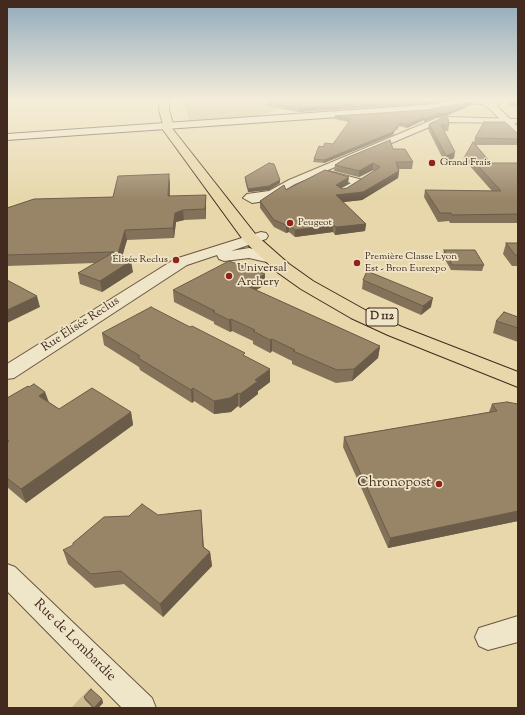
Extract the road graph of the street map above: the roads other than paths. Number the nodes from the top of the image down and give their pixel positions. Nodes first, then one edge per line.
1 (77, 133) edge
2 (171, 133) edge
3 (185, 133) edge
4 (407, 133) edge
5 (7, 137) edge
6 (317, 171) junction
7 (342, 192) edge
8 (270, 194) edge
9 (261, 243) junction
10 (155, 278) junction
11 (518, 371) edge
12 (7, 373) edge
13 (518, 380) edge
14 (7, 575) edge
15 (518, 629) edge
16 (488, 637) dead end
17 (142, 708) edge

1 - 5 main road
2 - 9 main road, D 112
3 - 9 main road, D 112
4 - 6 street
6 - 7 street
6 - 8 street
9 - 10 street, Rue Élisée Reclus
9 - 10 street, Rue Élisée Reclus
9 - 11 main road, D 112
9 - 13 main road, D 112
10 - 12 street, Rue Élisée Reclus
14 - 17 street, Rue de Lombardie
15 - 16 street

